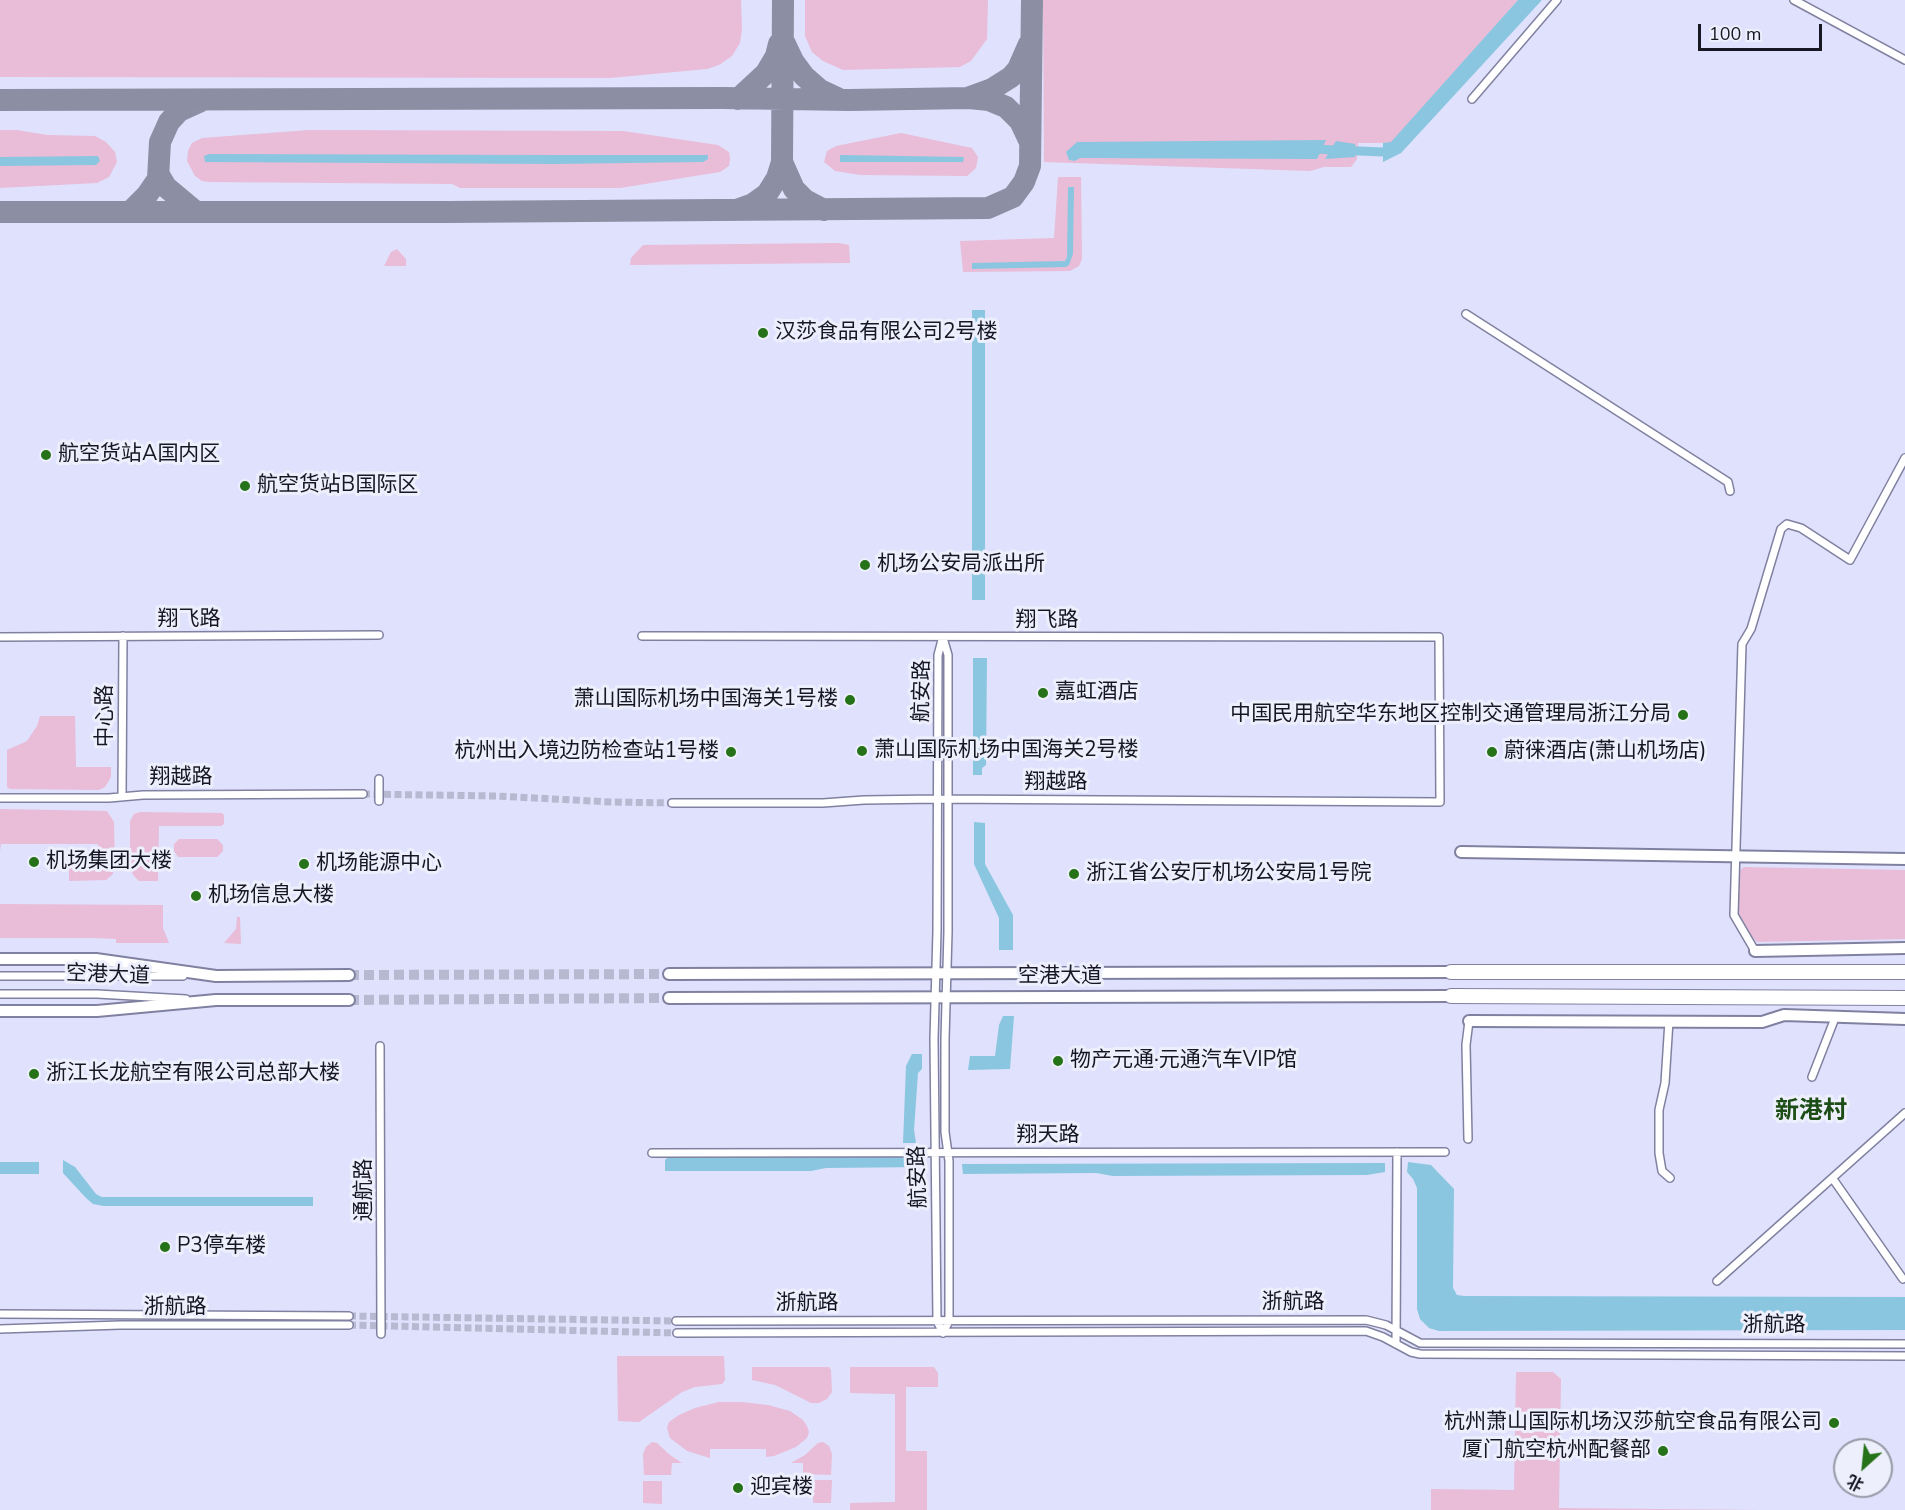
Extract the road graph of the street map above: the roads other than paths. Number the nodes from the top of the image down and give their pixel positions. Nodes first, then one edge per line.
1 (1557, 0) edge
2 (1794, 0) edge
3 (1905, 60) edge
4 (1472, 99) dead end
5 (1466, 314) dead end
6 (1905, 458) edge
7 (1730, 491) dead end
8 (379, 635) dead end
9 (123, 636) junction
10 (642, 636) dead end
11 (0, 637) edge
12 (943, 638) junction
13 (379, 779) dead end
14 (363, 794) tunnel mouth
15 (122, 796) junction
16 (0, 798) edge
17 (938, 799) junction
18 (948, 799) junction
19 (379, 801) dead end
20 (1440, 802) joint
21 (672, 803) tunnel mouth
22 (1461, 852) dead end
23 (1735, 856) junction
24 (1905, 859) edge
25 (1905, 948) edge
26 (1755, 951) joint
27 (0, 959) edge
28 (1451, 972) joint
29 (1905, 972) edge
30 (669, 974) tunnel mouth
31 (941, 974) junction
32 (349, 975) tunnel mouth
33 (0, 976) edge
34 (216, 976) junction
35 (0, 994) edge
36 (1451, 996) joint
37 (940, 997) junction
38 (669, 998) tunnel mouth
39 (1905, 998) edge
40 (216, 1000) junction
41 (349, 1000) tunnel mouth
42 (0, 1011) edge
43 (1835, 1018) junction
44 (1905, 1019) edge
45 (1469, 1021) joint
46 (1670, 1021) junction
47 (380, 1046) dead end
48 (1812, 1077) dead end
49 (1905, 1113) edge
50 (1468, 1139) dead end
51 (935, 1152) junction
52 (948, 1152) junction
53 (1397, 1152) junction
54 (1445, 1152) dead end
55 (652, 1153) dead end
56 (1670, 1178) dead end
57 (1833, 1179) junction
58 (1903, 1279) dead end
59 (1717, 1281) dead end
60 (0, 1314) edge
61 (349, 1316) tunnel mouth
62 (676, 1321) tunnel mouth
63 (936, 1321) junction
64 (950, 1321) junction
65 (349, 1326) tunnel mouth
66 (0, 1329) edge
67 (1396, 1330) junction
68 (677, 1333) tunnel mouth
69 (943, 1333) junction
70 (381, 1334) dead end
71 (1396, 1344) junction
72 (1905, 1344) edge
73 (1905, 1356) edge

1 - 4 street
2 - 3 street
5 - 7 street
6 - 23 street
8 - 9 street, 翔飞路
9 - 11 street, 翔飞路
9 - 15 street, 中心路
10 - 12 street, 翔飞路
12 - 17 street, 航安路
12 - 18 street, 航安路
12 - 20 street, 翔飞路
13 - 19 street
14 - 15 street, 翔越路
15 - 16 street, 翔越路
17 - 18 street, 翔越路
17 - 21 street, 翔越路
17 - 31 street, 航安路
18 - 20 street, 翔越路
18 - 31 street, 航安路
22 - 23 main road
23 - 24 main road
23 - 26 street
25 - 26 main road
27 - 34 main road, 空港大道
28 - 29 highway
28 - 31 main road, 空港大道
30 - 31 main road, 空港大道
31 - 37 street, 航安路
31 - 37 street, 航安路
32 - 34 main road, 空港大道
33 - 34 street, 空港大道
35 - 40 street, 空港大道
36 - 37 main road, 空港大道
36 - 39 highway
37 - 38 main road, 空港大道
37 - 51 street, 航安路
37 - 52 street, 航安路
40 - 41 main road, 空港大道
40 - 42 main road, 空港大道
43 - 44 main road
43 - 46 main road
43 - 48 street
45 - 46 main road
45 - 50 street
46 - 56 street
47 - 70 street, 通航路
49 - 57 street
51 - 52 street, 翔天路
51 - 55 street, 翔天路
51 - 63 street, 航安路
52 - 53 street, 翔天路
52 - 64 street, 航安路
53 - 54 street, 翔天路
53 - 67 street
57 - 58 street
57 - 59 street
60 - 61 street, 浙航路
62 - 63 street, 浙航路
63 - 64 street, 浙航路
63 - 69 street, 航安路
64 - 67 street, 浙航路
64 - 69 street
65 - 66 street, 浙航路
67 - 71 street
67 - 72 street, 浙航路
68 - 69 street, 浙航路
69 - 71 street, 浙航路
71 - 73 street, 浙航路

